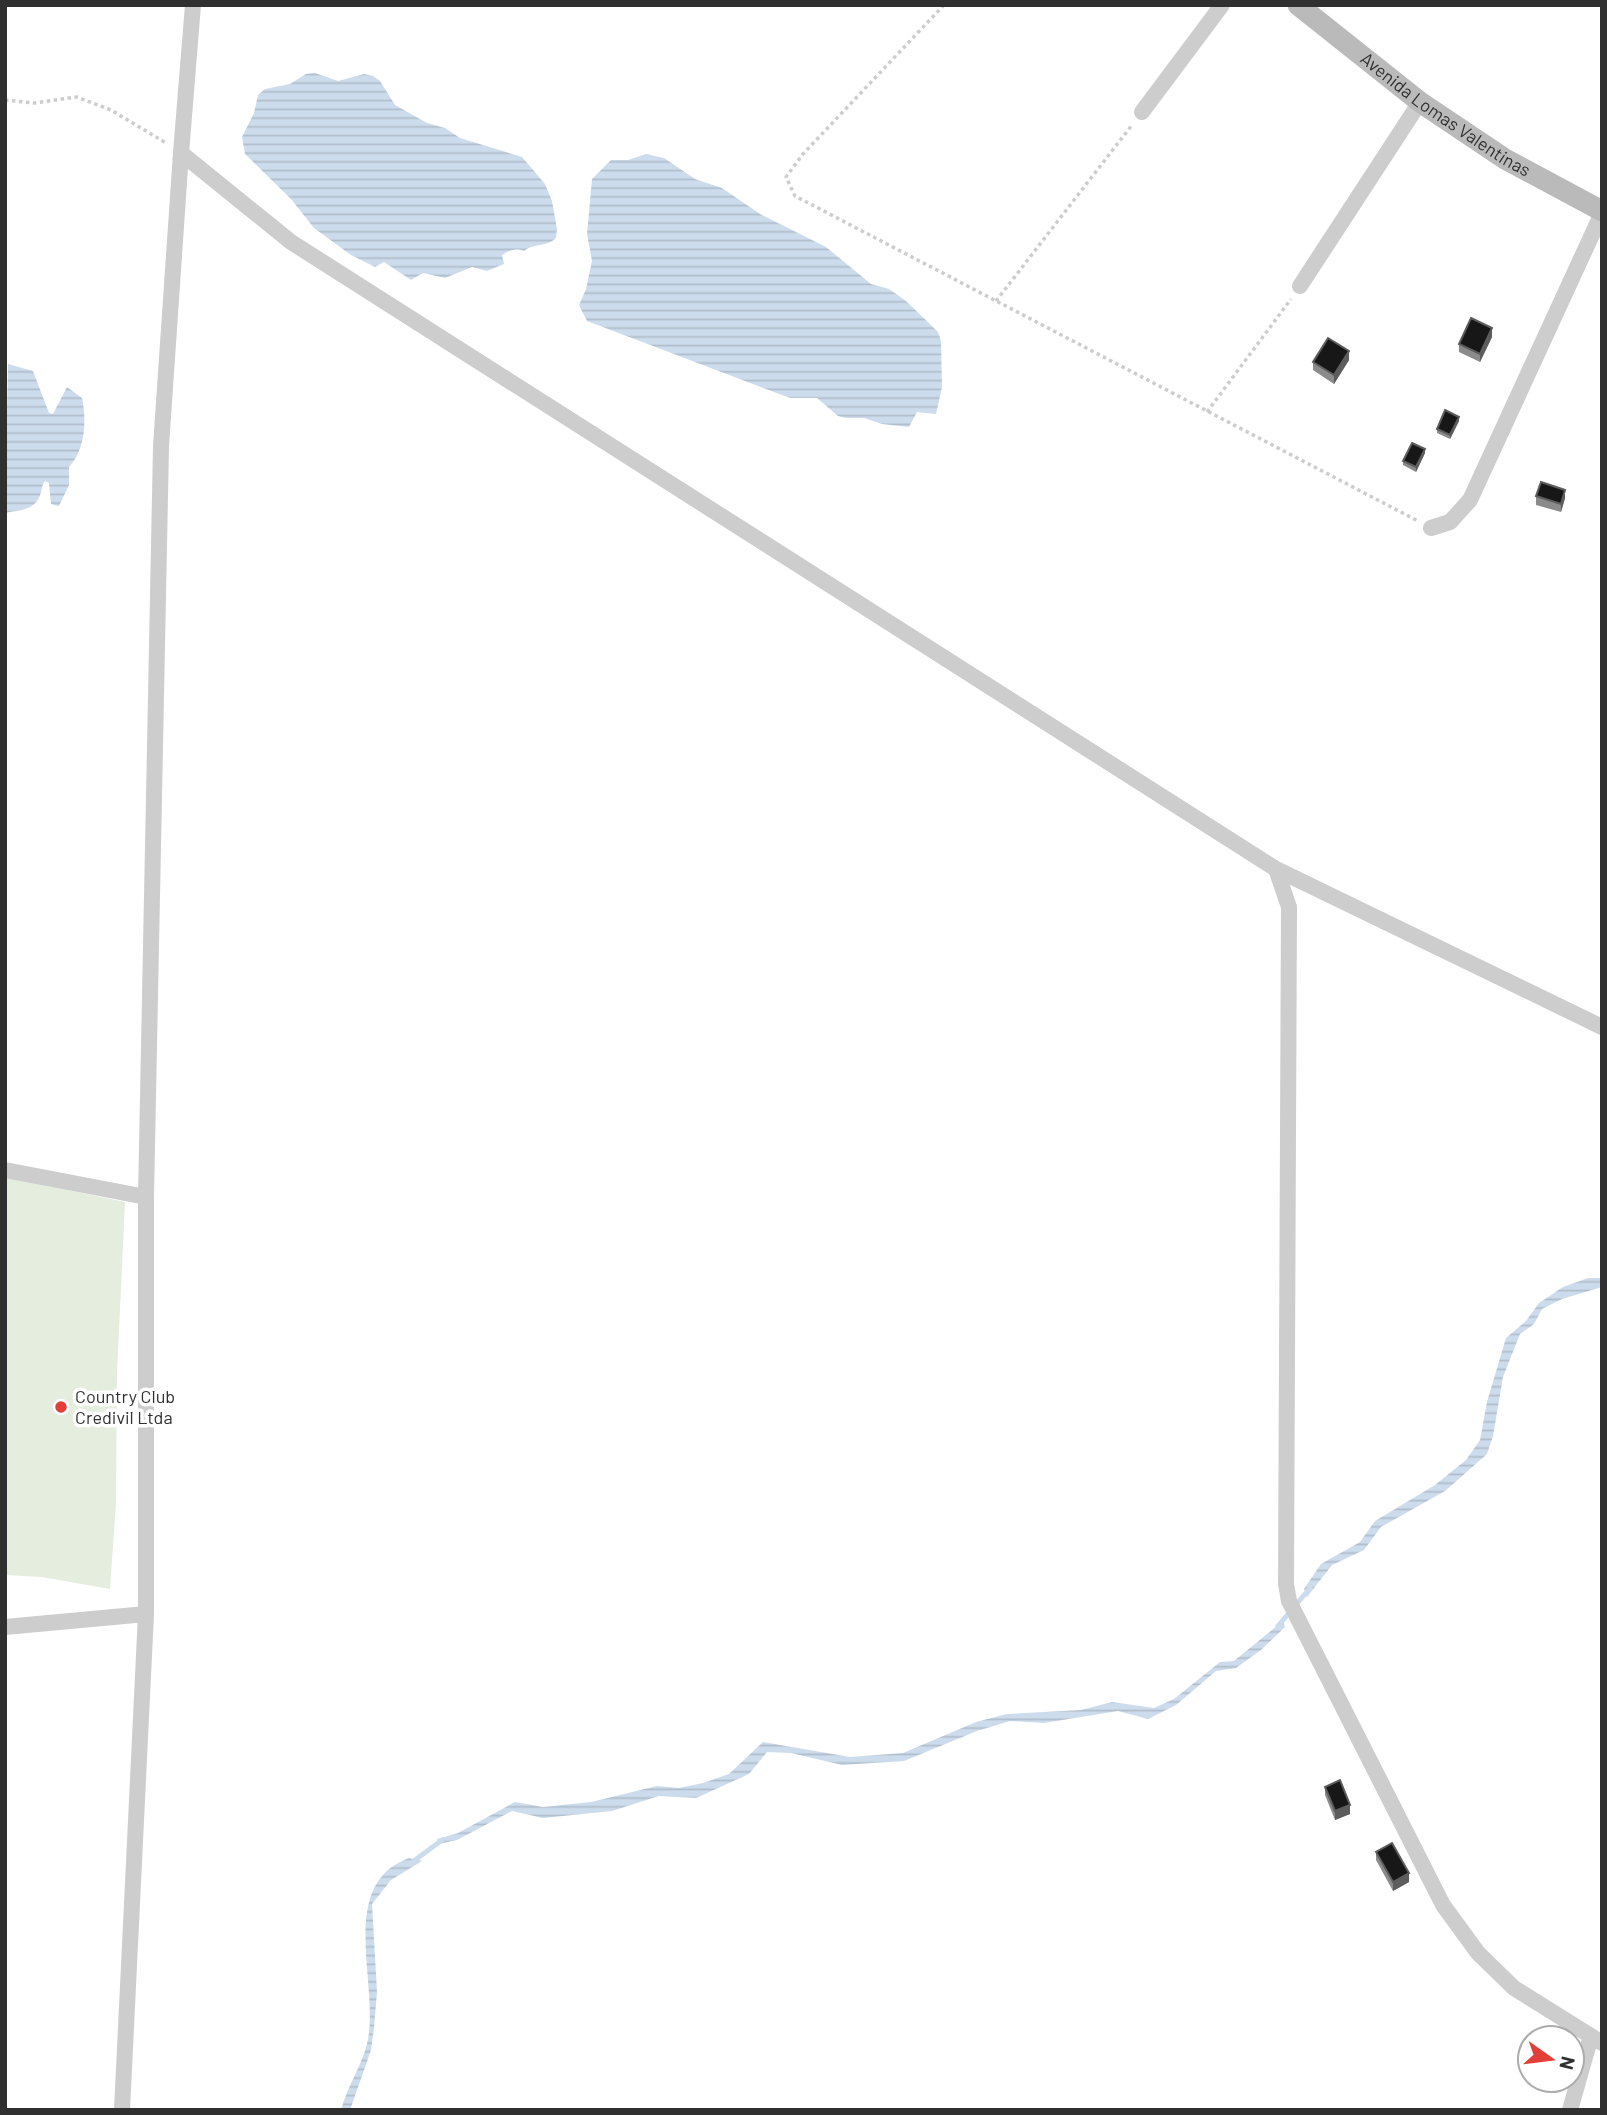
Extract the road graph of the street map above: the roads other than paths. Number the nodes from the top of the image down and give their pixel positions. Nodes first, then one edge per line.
1 (193, 5) edge
2 (1222, 5) edge
3 (1298, 5) edge
4 (1420, 102) junction
5 (1142, 112) road end
6 (181, 153) junction
7 (1602, 212) edge
8 (1300, 286) road end
9 (1432, 528) road end
10 (1276, 869) junction
11 (1602, 1027) edge
12 (5, 1170) edge
13 (146, 1197) junction
14 (146, 1614) junction
15 (5, 1627) edge
16 (1596, 2040) edge
17 (122, 2110) edge
18 (1570, 2110) edge

1 - 6 street
2 - 5 street
3 - 4 main road, Avenida Lomas Valentinas
4 - 7 main road, Avenida Lomas Valentinas
4 - 8 street
6 - 10 street
6 - 13 street
7 - 9 street
10 - 11 street
10 - 16 street
12 - 13 street
13 - 14 street
14 - 15 street
14 - 17 street
16 - 18 street

